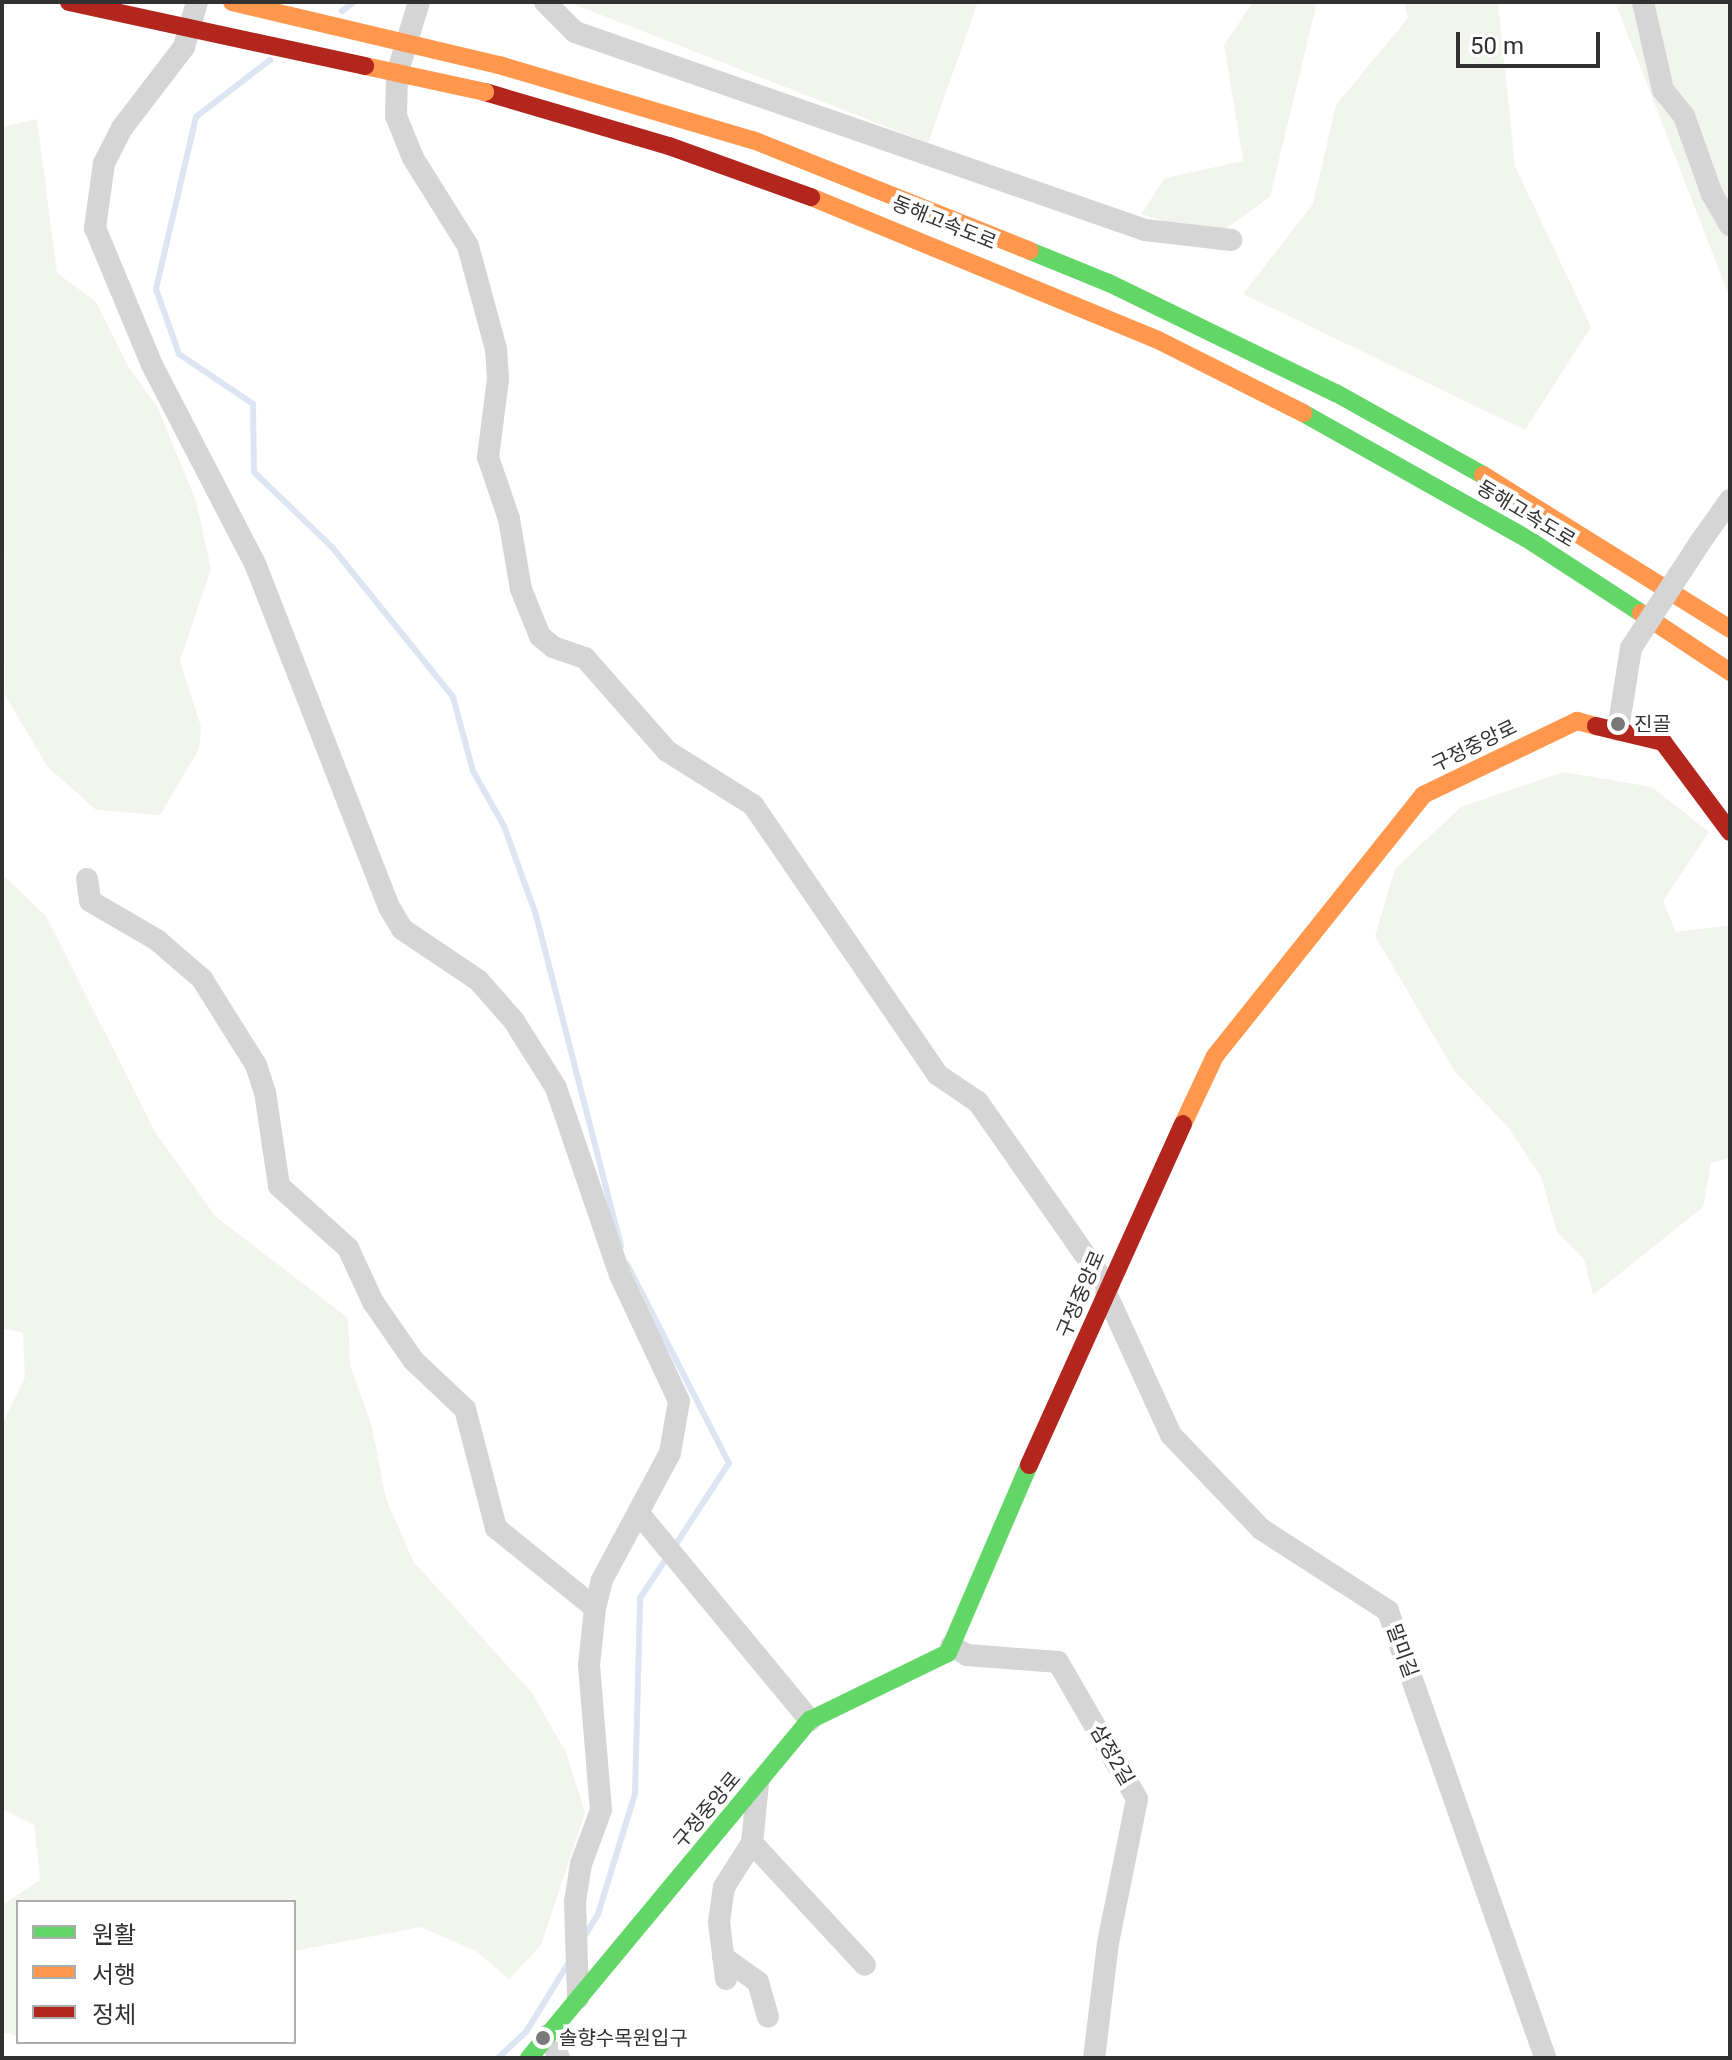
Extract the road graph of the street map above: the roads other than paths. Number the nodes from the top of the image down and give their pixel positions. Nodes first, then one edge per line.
1 (68, 2) edge
2 (197, 2) edge
3 (232, 2) edge
4 (419, 2) edge
5 (545, 2) edge
6 (1643, 2) edge
7 (1730, 225) edge
8 (1231, 240) dead end
9 (1730, 500) edge
10 (1730, 629) edge
11 (1730, 672) edge
12 (1618, 730) junction
13 (1730, 832) edge
14 (87, 879) dead end
15 (1106, 1289) junction
16 (647, 1522) junction
17 (595, 1608) junction
18 (951, 1646) junction
19 (810, 1720) junction
20 (758, 1784) junction
21 (752, 1843) junction
22 (723, 1957) junction
23 (865, 1965) dead end
24 (726, 1979) dead end
25 (578, 1998) junction
26 (768, 2017) dead end
27 (548, 2035) junction
28 (529, 2058) edge
29 (559, 2058) edge
30 (1094, 2058) edge
31 (1545, 2058) edge

1 - 11 main road, 동해고속도로, bridge
2 - 16 street
3 - 10 main road, 동해고속도로, bridge
4 - 15 street, 말미길
5 - 8 street
6 - 7 street
9 - 12 street, bridge
12 - 13 main road, 구정중앙로
12 - 15 main road, 구정중앙로
14 - 17 street
15 - 18 main road, 구정중앙로
15 - 31 street, 말미길
16 - 17 street
16 - 19 street
17 - 25 street
18 - 19 main road, 구정중앙로
18 - 30 street, 삼정2길
19 - 20 main road, 구정중앙로
20 - 21 street
20 - 25 main road, 구정중앙로
21 - 22 street
21 - 23 street
22 - 24 street
22 - 26 street
25 - 27 main road, 구정중앙로
27 - 28 main road, 구정중앙로
27 - 29 street

